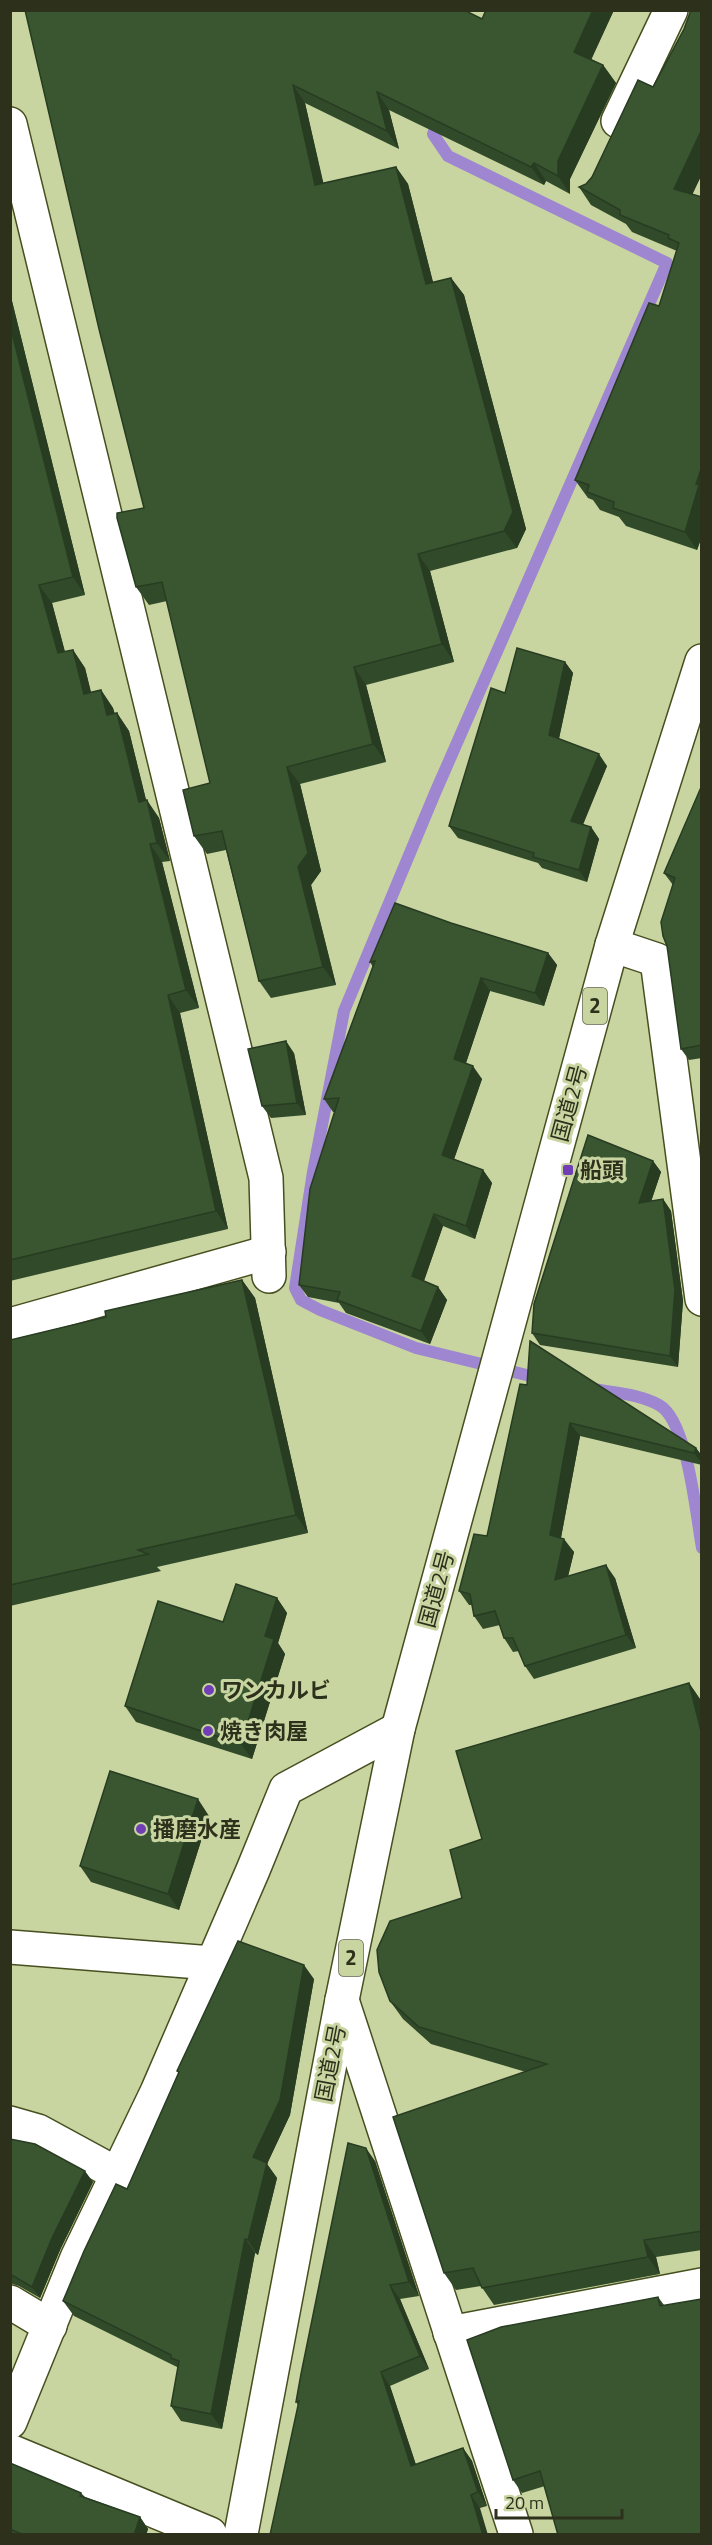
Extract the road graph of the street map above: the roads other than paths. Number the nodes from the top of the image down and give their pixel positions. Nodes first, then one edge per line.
1 (671, 10) edge
2 (10, 124) edge
3 (607, 146) edge
4 (698, 681) edge
5 (612, 945) junction
6 (688, 1090) edge
7 (702, 1299) edge
8 (10, 1325) edge
9 (398, 1728) junction
10 (10, 1947) edge
11 (212, 1963) junction
12 (342, 2000) junction
13 (10, 2123) edge
14 (117, 2174) junction
15 (702, 2285) edge
16 (10, 2302) edge
17 (50, 2326) junction
18 (450, 2333) junction
19 (10, 2422) edge
20 (10, 2451) edge
21 (210, 2535) edge
22 (241, 2535) edge
23 (516, 2535) edge

1 - 3 main road
2 - 8 main road
4 - 5 main road, 国道2号 / 2
5 - 6 main road
5 - 9 main road, 国道2号 / 2
6 - 7 main road
9 - 11 main road
9 - 12 main road, 国道2号 / 2
10 - 11 main road
11 - 14 main road
12 - 18 main road
12 - 22 main road, 国道2号 / 2
13 - 14 main road
14 - 17 main road
15 - 18 main road
16 - 17 main road
17 - 19 main road
18 - 23 main road
20 - 21 main road

